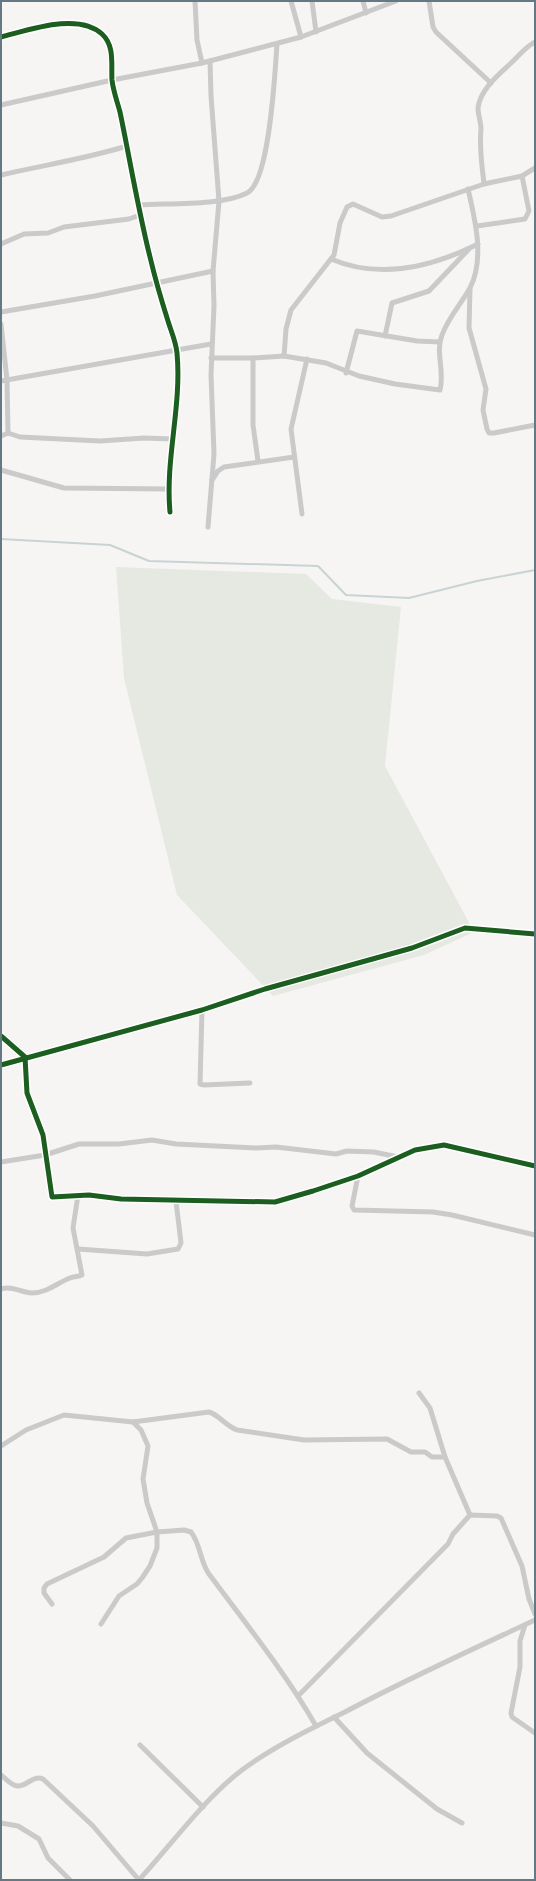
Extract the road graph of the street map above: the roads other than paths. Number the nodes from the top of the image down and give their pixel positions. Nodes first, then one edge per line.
1 (195, 1) edge
2 (291, 1) edge
3 (312, 1) edge
4 (363, 1) edge
5 (396, 1) edge
6 (429, 1) edge
7 (366, 13) junction
8 (316, 32) junction
9 (1, 37) edge
10 (302, 37) junction
11 (535, 42) edge
12 (277, 44) junction
13 (210, 61) junction
14 (202, 63) junction
15 (112, 80) junction
16 (491, 83) junction
17 (1, 105) edge
18 (127, 146) junction
19 (535, 168) edge
20 (1, 175) edge
21 (522, 176) junction
22 (484, 184) junction
23 (468, 189) junction
24 (219, 201) junction
25 (139, 205) junction
26 (140, 215) junction
27 (477, 226) junction
28 (1, 244) edge
29 (478, 244) junction
30 (469, 248) junction
31 (331, 259) junction
32 (213, 271) junction
33 (157, 283) junction
34 (470, 288) junction
35 (1, 312) edge
36 (1, 324) edge
37 (385, 336) junction
38 (440, 342) junction
39 (211, 344) junction
40 (176, 350) junction
41 (284, 356) junction
42 (211, 358) junction
43 (253, 358) junction
44 (307, 359) junction
45 (346, 373) junction
46 (4, 380) edge
47 (535, 425) edge
48 (8, 433) junction
49 (1, 436) edge
50 (172, 440) junction
51 (294, 456) junction
52 (258, 461) junction
53 (1, 470) edge
54 (211, 481) junction
55 (168, 489) junction
56 (170, 512) dead end
57 (302, 514) dead end
58 (208, 527) dead end
59 (535, 934) edge
60 (202, 1010) junction
61 (1, 1036) edge
62 (25, 1057) junction
63 (1, 1065) edge
64 (250, 1083) dead end
65 (45, 1155) junction
66 (398, 1157) junction
67 (1, 1162) edge
68 (535, 1166) edge
69 (358, 1176) junction
70 (78, 1195) junction
71 (176, 1200) junction
72 (535, 1235) edge
73 (78, 1249) junction
74 (1, 1289) edge
75 (419, 1393) dead end
76 (133, 1422) junction
77 (1, 1446) edge
78 (446, 1457) junction
79 (470, 1515) junction
80 (157, 1532) junction
81 (52, 1604) dead end
82 (535, 1614) edge
83 (535, 1620) edge
84 (100, 1624) dead end
85 (525, 1625) junction
86 (298, 1696) junction
87 (334, 1717) junction
88 (316, 1726) junction
89 (535, 1733) edge
90 (140, 1744) dead end
91 (1, 1775) edge
92 (204, 1807) junction
93 (1, 1823) edge
94 (462, 1823) dead end
95 (70, 1880) edge
96 (139, 1880) edge

1 - 14 street
2 - 10 street
3 - 8 street
4 - 7 street
5 - 7 street
6 - 16 street
7 - 8 street
8 - 10 street
9 - 15 street
10 - 12 street
11 - 16 street
12 - 13 street
12 - 24 street
13 - 14 street
13 - 24 street
14 - 15 street
15 - 17 street
15 - 18 street
16 - 22 street
18 - 20 street
18 - 25 street
19 - 21 street
21 - 22 street
21 - 27 street
22 - 23 street
23 - 27 street
23 - 31 street
24 - 25 street
24 - 32 street
25 - 26 street
26 - 28 street
26 - 33 street
27 - 29 street
29 - 30 street
29 - 34 street
30 - 31 street
30 - 37 street
31 - 41 street
32 - 33 street
32 - 39 street
33 - 35 street
33 - 40 street
34 - 38 street
34 - 47 street
36 - 46 street
37 - 38 street
37 - 45 street
38 - 45 street
39 - 40 street
39 - 42 street
40 - 46 street
40 - 50 street
41 - 43 street
41 - 44 street
42 - 43 street
42 - 54 street
43 - 52 street
44 - 45 street
44 - 51 street
46 - 48 street
48 - 49 street
48 - 50 street
50 - 55 street
51 - 52 street
51 - 57 street
52 - 54 street
53 - 55 street
54 - 58 street
55 - 56 street
59 - 60 street
60 - 62 street
60 - 64 street
61 - 62 street
62 - 63 street
62 - 65 street
65 - 66 street
65 - 67 street
65 - 70 street
66 - 68 street
66 - 69 street
69 - 71 street
69 - 72 street
70 - 71 street
70 - 73 street
71 - 73 street
73 - 74 street
75 - 78 street
76 - 77 street
76 - 78 street
76 - 80 street
78 - 79 street
79 - 82 street
79 - 86 street
80 - 81 street
80 - 84 street
80 - 86 street
83 - 85 street
85 - 87 street
85 - 89 street
86 - 88 street
87 - 88 street
87 - 94 street
88 - 92 street
90 - 92 street
91 - 96 street
92 - 96 street
93 - 95 street

